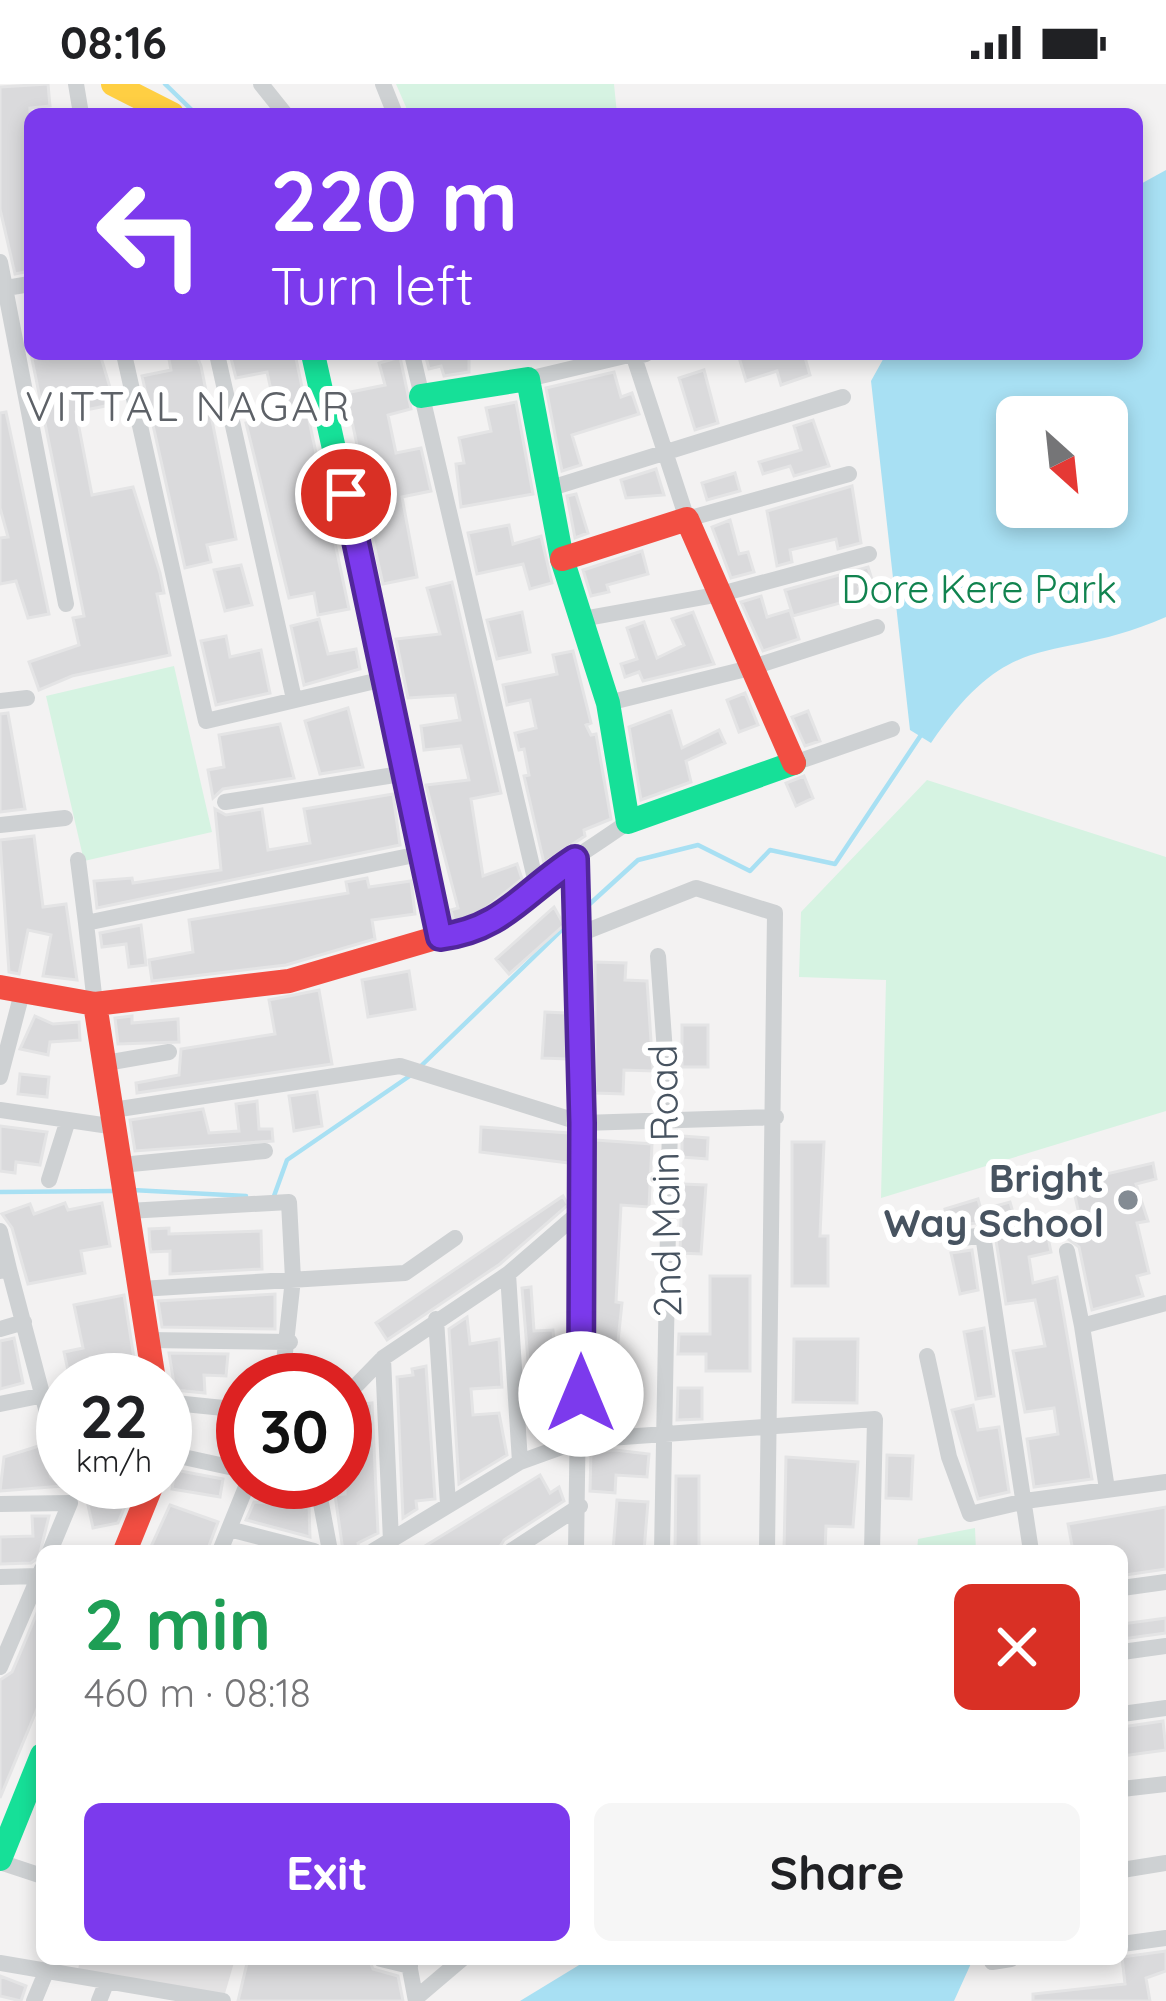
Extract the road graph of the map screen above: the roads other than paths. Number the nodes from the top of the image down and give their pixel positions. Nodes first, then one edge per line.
1 (113, 84) edge
2 (261, 84) edge
3 (160, 108) edge
4 (280, 108) edge
5 (0, 262) edge
6 (24, 285) edge
7 (6, 288) junction
8 (125, 360) edge
9 (219, 360) edge
10 (314, 360) edge
11 (413, 360) edge
12 (639, 360) edge
13 (566, 362) edge
14 (528, 379) junction
15 (421, 396) junction
16 (843, 397) dead end
17 (667, 452) junction
18 (849, 474) dead end
19 (548, 489) junction
20 (688, 519) junction
21 (869, 554) dead end
22 (562, 559) junction
23 (721, 595) junction
24 (66, 604) dead end
25 (582, 619) junction
26 (877, 628) dead end
27 (750, 668) junction
28 (388, 678) junction
29 (27, 698) dead end
30 (294, 699) junction
31 (0, 701) edge
32 (608, 704) junction
33 (892, 729) dead end
34 (794, 764) junction
35 (407, 772) junction
36 (225, 802) dead end
37 (65, 818) dead end
38 (628, 822) junction
39 (0, 825) edge
40 (424, 853) junction
41 (575, 859) junction
42 (78, 860) dead end
43 (536, 884) junction
44 (86, 923) junction
45 (577, 923) junction
46 (440, 937) junction
47 (658, 956) dead end
48 (11, 988) edge
49 (95, 1004) junction
50 (169, 1052) dead end
51 (106, 1063) junction
52 (0, 1077) edge
53 (0, 1110) edge
54 (776, 1118) junction
55 (114, 1119) junction
56 (68, 1120) junction
57 (670, 1121) junction
58 (582, 1123) junction
59 (265, 1150) dead end
60 (50, 1180) dead end
61 (125, 1187) junction
62 (582, 1210) junction
63 (0, 1231) edge
64 (455, 1238) dead end
65 (951, 1240) dead end
66 (1067, 1251) dead end
67 (4, 1270) edge
68 (508, 1274) junction
69 (293, 1279) junction
70 (140, 1289) junction
71 (1166, 1303) edge
72 (436, 1318) junction
73 (24, 1322) junction
74 (1082, 1326) junction
75 (0, 1329) edge
76 (148, 1340) junction
77 (290, 1342) junction
78 (150, 1353) edge
79 (288, 1353) edge
80 (927, 1356) dead end
81 (383, 1358) junction
82 (36, 1366) edge
83 (372, 1369) edge
84 (36, 1397) edge
85 (0, 1404) edge
86 (771, 1423) junction
87 (667, 1436) junction
88 (581, 1440) junction
89 (520, 1462) junction
90 (1166, 1482) edge
91 (1107, 1490) junction
92 (1025, 1501) junction
93 (36, 1503) edge
94 (0, 1504) edge
95 (448, 1504) junction
96 (580, 1506) junction
97 (68, 1509) edge
98 (141, 1509) edge
99 (237, 1509) edge
100 (320, 1509) edge
101 (229, 1529) junction
102 (391, 1540) junction
103 (52, 1545) edge
104 (126, 1545) edge
105 (222, 1545) edge
106 (291, 1545) edge
107 (329, 1545) edge
108 (383, 1545) edge
109 (520, 1545) edge
110 (577, 1545) edge
111 (662, 1545) edge
112 (766, 1545) edge
113 (872, 1545) edge
114 (1030, 1545) edge
115 (36, 1573) edge
116 (0, 1576) edge
117 (36, 1581) edge
118 (1166, 1582) edge
119 (1128, 1587) edge
120 (6, 1639) edge
121 (1166, 1646) edge
122 (1128, 1651) edge
123 (0, 1667) edge
124 (1166, 1708) edge
125 (1128, 1713) edge
126 (36, 1770) edge
127 (1166, 1784) edge
128 (1128, 1788) edge
129 (0, 1861) edge
130 (1166, 1863) edge
131 (1128, 1869) edge
132 (36, 1874) edge
133 (1166, 1938) edge
134 (1128, 1943) edge
135 (0, 1963) edge
136 (409, 1965) edge
137 (455, 1965) edge
138 (46, 1972) junction
139 (107, 1982) junction
140 (171, 1997) edge
141 (416, 1999) edge
142 (34, 2001) edge
143 (99, 2001) edge
144 (223, 2001) edge

1 - 3 street
2 - 4 street
5 - 7 street
6 - 7 street
7 - 24 street
8 - 30 street
9 - 30 street
10 - 28 street
11 - 15 street
12 - 17 street
13 - 14 street
14 - 15 street
14 - 19 street
15 - 43 street
16 - 17 street
17 - 19 street
17 - 20 street
18 - 20 street
19 - 22 street
20 - 22 street
20 - 23 street
21 - 23 street
22 - 25 street
23 - 25 street
23 - 27 street
25 - 32 street
26 - 27 street
27 - 32 street
27 - 34 street
28 - 30 street
28 - 35 street
29 - 31 street
32 - 38 street
33 - 34 street
34 - 38 street
35 - 36 street
35 - 40 street
37 - 39 street
38 - 41 street
40 - 44 street
40 - 46 street
41 - 43 street
41 - 45 street
42 - 44 street
43 - 46 street
44 - 49 street
45 - 54 street
45 - 58 street
46 - 49 street
47 - 57 street, 2nd Main Road
48 - 49 street
48 - 52 street
49 - 51 street
50 - 51 street
51 - 55 street
53 - 56 street
54 - 57 street
54 - 86 street
55 - 56 street
55 - 58 street
55 - 61 street
56 - 60 street
57 - 58 street
57 - 87 street, 2nd Main Road
58 - 62 street
59 - 61 street
61 - 69 street
61 - 70 street
62 - 68 street
62 - 88 street
63 - 67 street
64 - 69 street
65 - 92 street
66 - 74 street
67 - 73 street
68 - 72 street
68 - 89 street
69 - 70 street
69 - 77 street
70 - 76 street
71 - 74 street
72 - 81 street
72 - 95 street
73 - 75 street
73 - 82 street
74 - 91 street
76 - 77 street
76 - 78 street
77 - 79 street
80 - 92 street
81 - 83 street
81 - 102 street
84 - 85 street
86 - 87 street
86 - 112 street
86 - 113 street
87 - 88 street
87 - 111 street, 2nd Main Road
88 - 89 street
88 - 96 street
89 - 95 street
90 - 91 street
91 - 92 street
92 - 114 street
93 - 94 street
95 - 102 street
96 - 109 street
96 - 110 street
97 - 103 street
98 - 104 street
99 - 101 street
100 - 107 street
101 - 105 street
101 - 106 street
102 - 108 street
115 - 116 street
117 - 120 street
118 - 119 street
120 - 123 street
121 - 122 street
124 - 125 street
126 - 129 street
127 - 128 street
129 - 132 street
130 - 131 street
133 - 134 street
135 - 138 street
136 - 141 street
137 - 141 street
138 - 139 street
138 - 142 street
139 - 140 street
139 - 143 street
140 - 144 street

